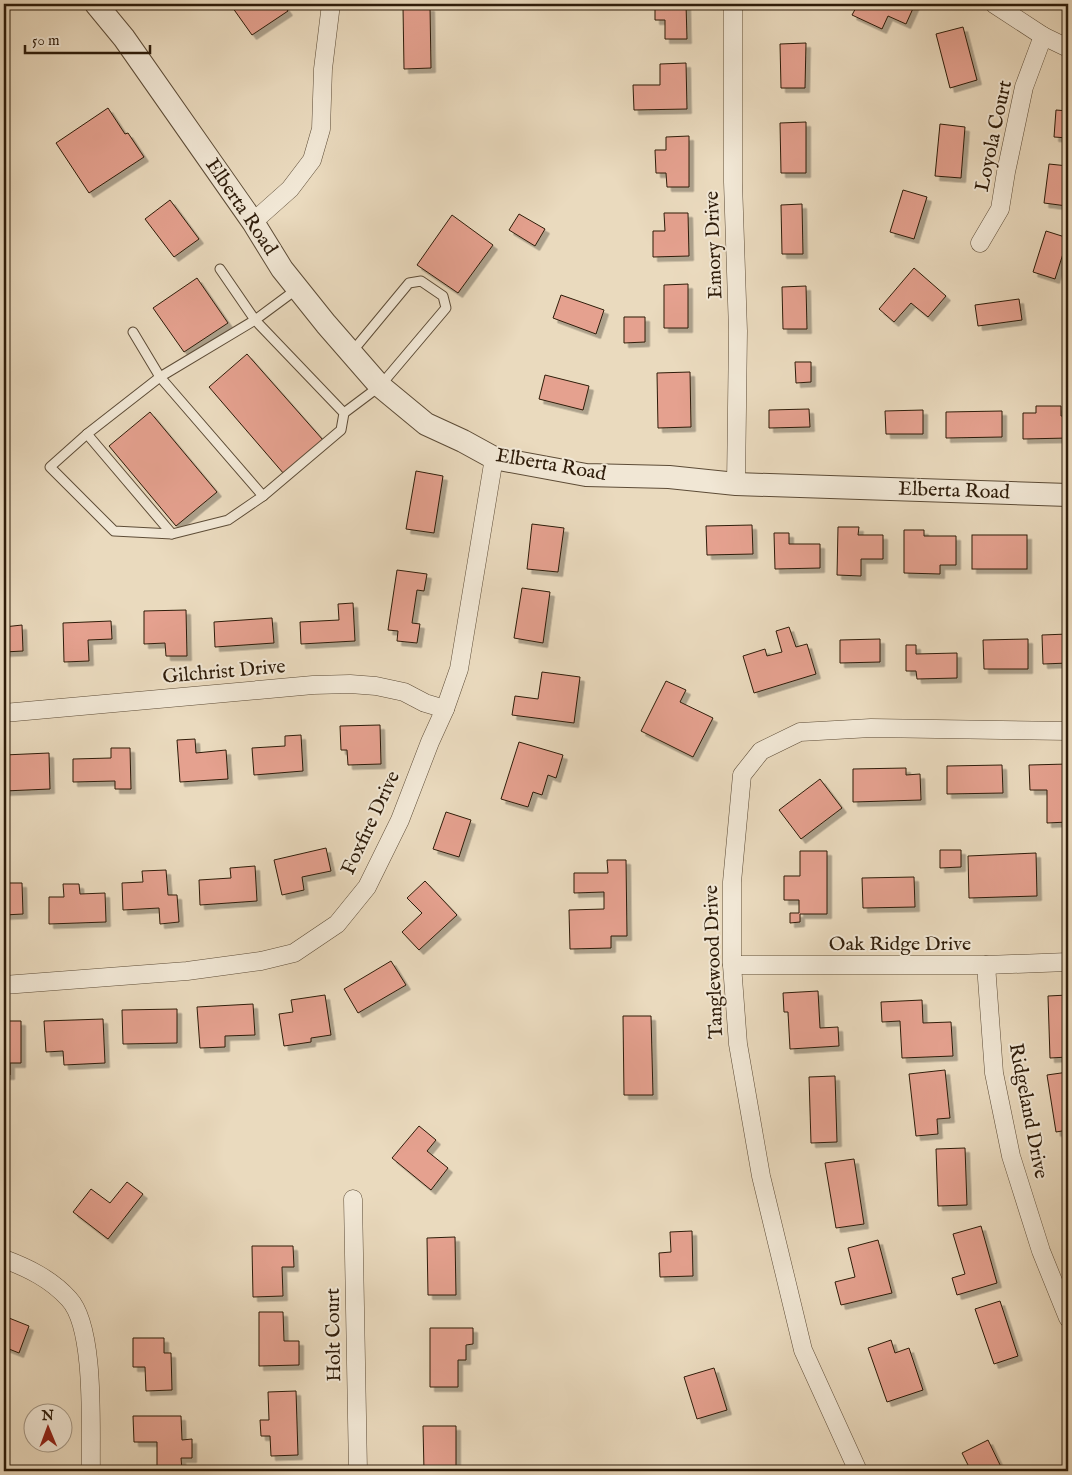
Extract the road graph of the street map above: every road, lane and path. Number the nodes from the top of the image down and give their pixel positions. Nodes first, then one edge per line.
1 (96, 4) edge
2 (331, 4) edge
3 (733, 4) edge
4 (994, 4) edge
5 (1043, 36) junction
6 (1068, 48) edge
7 (253, 222) junction
8 (980, 243) dead end
9 (220, 269) dead end
10 (298, 289) junction
11 (255, 320) junction
12 (133, 332) dead end
13 (351, 353) junction
14 (160, 377) junction
15 (380, 386) junction
16 (344, 414) junction
17 (87, 434) junction
18 (494, 458) junction
19 (736, 484) junction
20 (1068, 494) edge
21 (263, 496) junction
22 (172, 534) junction
23 (445, 710) junction
24 (4, 713) edge
25 (1068, 730) edge
26 (1068, 962) edge
27 (732, 965) junction
28 (986, 965) junction
29 (4, 985) edge
30 (353, 1199) dead end
31 (4, 1259) edge
32 (1068, 1318) edge
33 (91, 1471) edge
34 (358, 1471) edge
35 (858, 1471) edge

1 - 7 street, Elberta Road
2 - 7 street
3 - 19 street, Emory Drive
4 - 5 street
5 - 6 street
5 - 8 street, Loyola Court
7 - 10 street, Elberta Road
9 - 11 lane
10 - 11 lane
10 - 13 street, Elberta Road
11 - 14 lane
11 - 16 lane
12 - 14 lane
13 - 15 street, Elberta Road
13 - 15 lane
14 - 17 lane
14 - 21 lane
15 - 16 lane
15 - 18 street, Elberta Road
16 - 21 lane
17 - 22 lane
17 - 22 lane
18 - 19 street, Elberta Road
18 - 23 street, Foxfire Drive
19 - 20 street, Elberta Road
21 - 22 lane
23 - 24 street, Gilchrist Drive
23 - 29 street, Foxfire Drive
25 - 27 street, Tanglewood Drive
26 - 28 street, Oak Ridge Drive
27 - 28 street, Oak Ridge Drive
27 - 35 street, Tanglewood Drive
28 - 32 street, Ridgeland Drive
30 - 34 street, Holt Court
31 - 33 street

